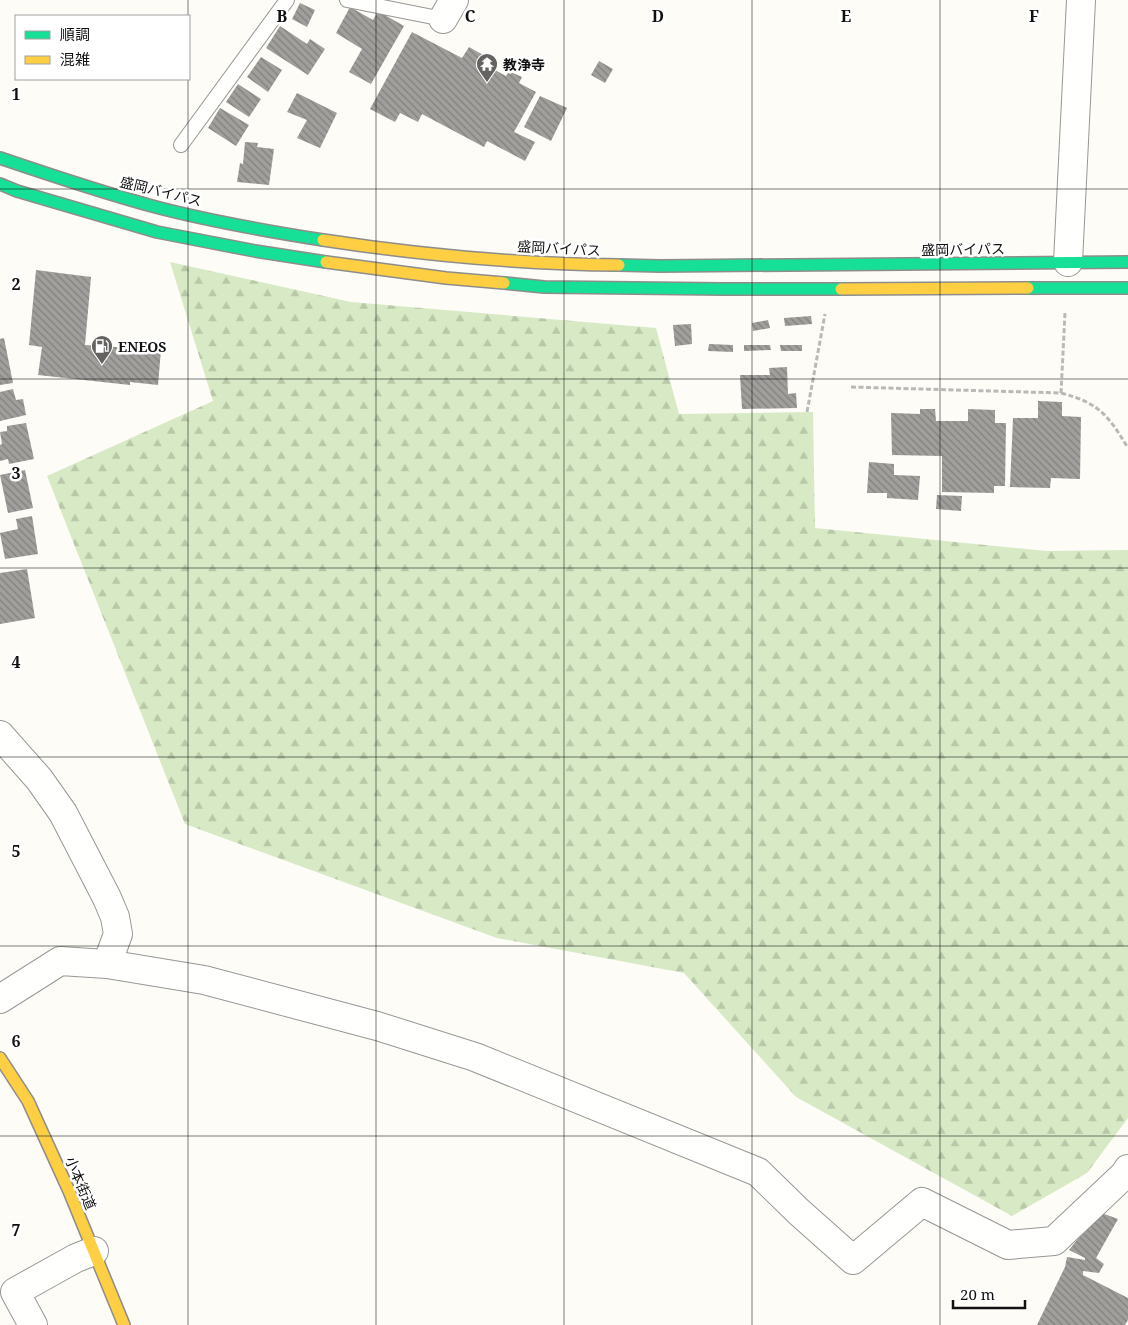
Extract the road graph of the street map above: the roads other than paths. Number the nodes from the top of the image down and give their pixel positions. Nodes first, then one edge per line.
1 (287, 0) edge
2 (347, 0) edge
3 (1081, 0) edge
4 (449, 10) edge
5 (182, 145) dead end
6 (0, 158) edge
7 (0, 184) edge
8 (1068, 262) junction
9 (1128, 262) edge
10 (1128, 288) edge
11 (0, 735) edge
12 (107, 964) junction
13 (0, 999) edge
14 (0, 1058) edge
15 (1128, 1169) edge
16 (94, 1251) junction
17 (7, 1296) edge
18 (33, 1325) edge
19 (124, 1325) edge

1 - 5 lane
2 - 4 lane
3 - 8 street
6 - 8 main road, 盛岡バイパス
7 - 10 main road
8 - 9 main road, 盛岡バイパス
11 - 12 street
12 - 13 street
12 - 15 street
14 - 16 main road, 小本街道
16 - 17 street
16 - 19 main road, 小本街道
17 - 18 street

